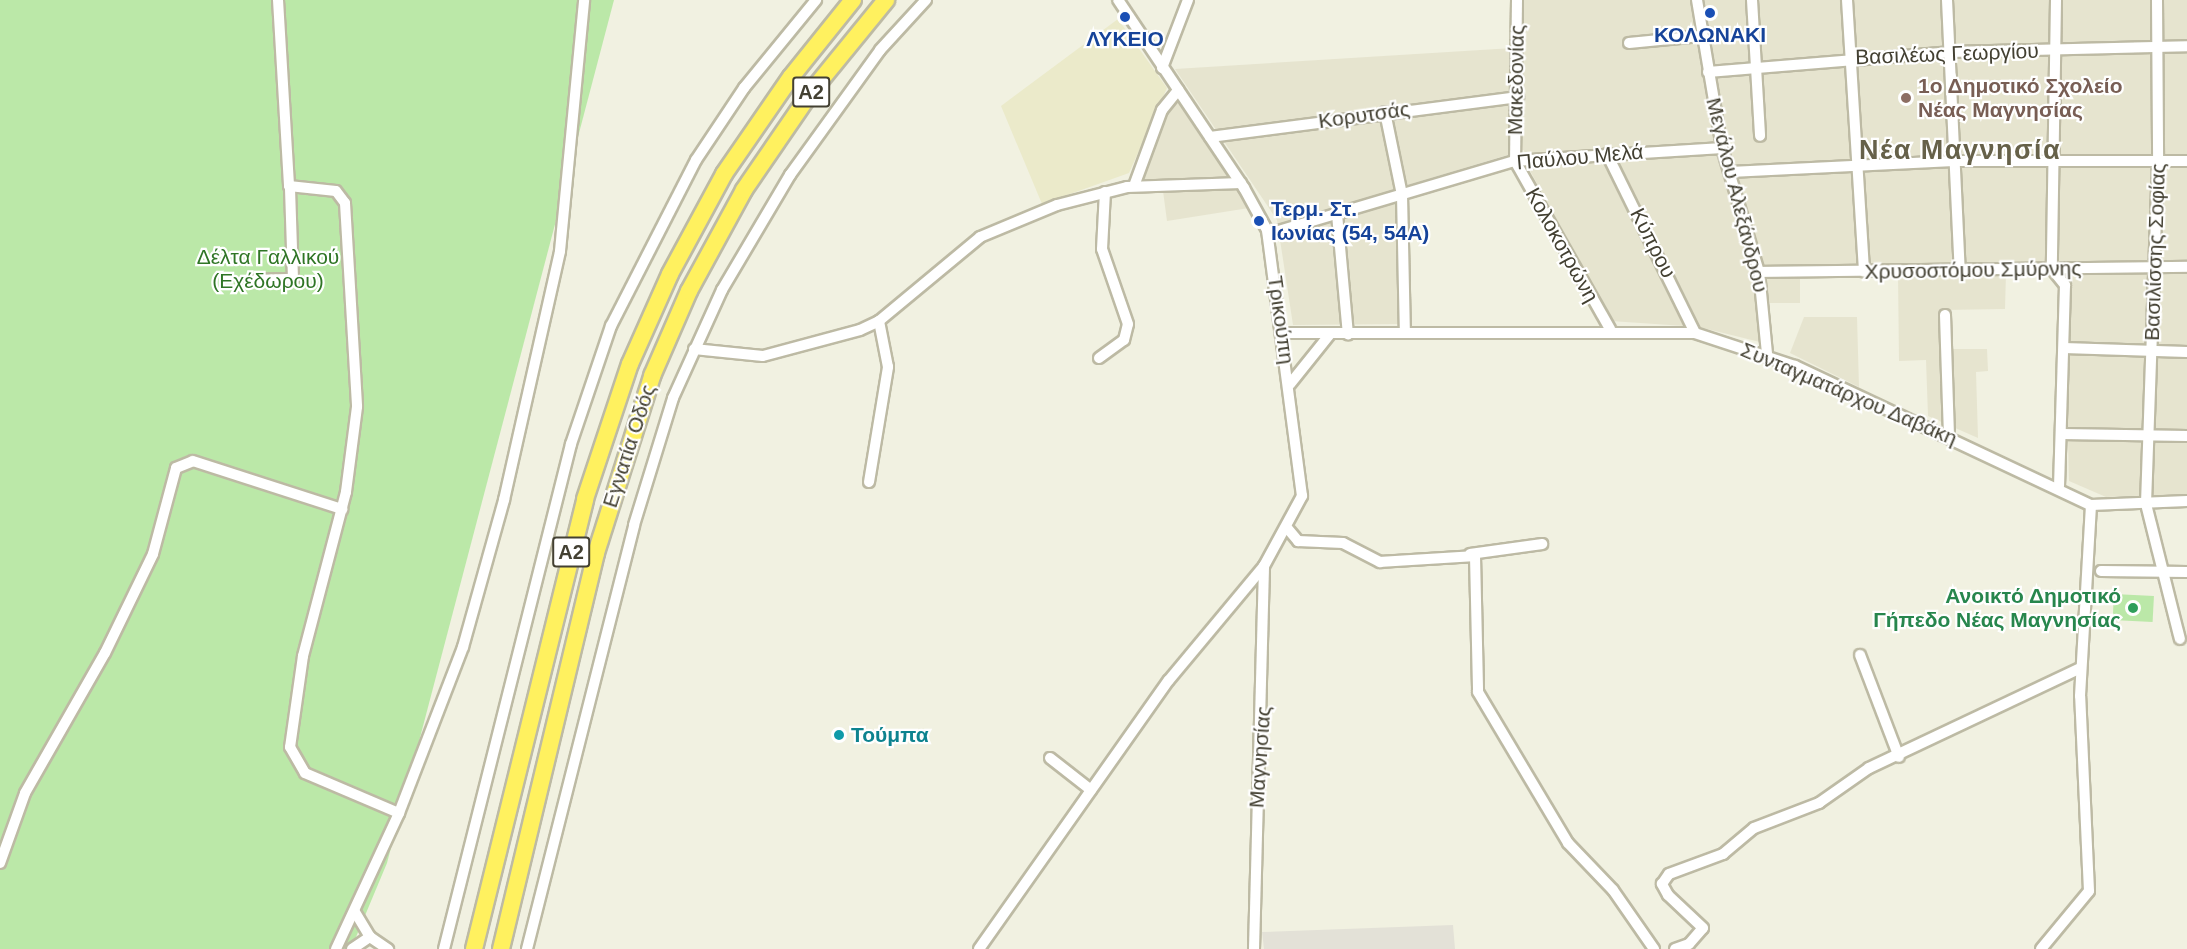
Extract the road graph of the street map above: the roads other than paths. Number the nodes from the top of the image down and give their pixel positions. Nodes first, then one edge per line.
1 (278, 0) edge
2 (584, 0) edge
3 (816, 0) edge
4 (853, 0) edge
5 (886, 0) edge
6 (926, 0) edge
7 (1118, 0) edge
8 (1188, 0) edge
9 (1517, 0) edge
10 (1697, 0) edge
11 (1752, 0) edge
12 (1847, 0) edge
13 (1947, 0) edge
14 (2056, 0) edge
15 (2157, 0) edge
16 (1701, 36) junction
17 (1629, 43) dead end
18 (2157, 46) junction
19 (2187, 46) edge
20 (2055, 50) junction
21 (1949, 52) junction
22 (1849, 58) junction
23 (1756, 67) junction
24 (1162, 68) junction
25 (1708, 72) junction
26 (1178, 90) junction
27 (1518, 97) junction
28 (1385, 112) junction
29 (1760, 136) dead end
30 (1210, 137) junction
31 (1722, 148) junction
32 (1607, 154) junction
33 (2054, 159) junction
34 (1515, 160) junction
35 (2158, 160) junction
36 (1954, 161) junction
37 (2187, 161) edge
38 (1856, 167) junction
39 (1730, 172) junction
40 (1241, 183) junction
41 (1134, 186) junction
42 (290, 189) junction
43 (1105, 192) junction
44 (1402, 195) junction
45 (1337, 214) junction
46 (1268, 234) junction
47 (2156, 266) junction
48 (2187, 267) edge
49 (2052, 269) junction
50 (1864, 271) junction
51 (1759, 272) junction
52 (1960, 272) junction
53 (255, 280) dead end
54 (1945, 315) dead end
55 (879, 321) junction
56 (1610, 329) junction
57 (1282, 333) junction
58 (1405, 333) junction
59 (1695, 333) junction
60 (1330, 334) junction
61 (1348, 334) junction
62 (2064, 348) junction
63 (694, 349) junction
64 (2151, 351) junction
65 (2187, 352) edge
66 (1767, 354) junction
67 (1099, 358) dead end
68 (1290, 384) junction
69 (2062, 434) junction
70 (1949, 435) junction
71 (2148, 435) junction
72 (2187, 436) edge
73 (869, 482) dead end
74 (2059, 486) junction
75 (2187, 501) edge
76 (2146, 504) junction
77 (2091, 505) junction
78 (342, 509) junction
79 (1288, 529) junction
80 (1542, 544) dead end
81 (1470, 554) junction
82 (1264, 566) junction
83 (2101, 571) dead end
84 (2163, 572) junction
85 (2187, 572) edge
86 (2180, 639) dead end
87 (1860, 655) dead end
88 (2080, 668) junction
89 (1899, 757) junction
90 (1050, 758) dead end
91 (1091, 790) junction
92 (399, 813) junction
93 (0, 863) edge
94 (354, 912) junction
95 (370, 937) junction
96 (336, 949) edge
97 (352, 949) edge
98 (388, 949) edge
99 (444, 949) edge
100 (474, 949) edge
101 (501, 949) edge
102 (527, 949) edge
103 (979, 949) edge
104 (1254, 949) edge
105 (1654, 949) edge
106 (1675, 949) edge
107 (2041, 949) edge

1 - 42 street
2 - 92 street
3 - 99 street
4 - 100 highway, Εγνατία Οδός / Α2
5 - 101 highway, Εγνατία Οδός / Α2
6 - 63 street
7 - 24 street, Τρικούπη
8 - 24 street
9 - 27 street, Μακεδονίας
10 - 16 street, Μεγάλου Αλεξάνδρου
11 - 23 street
12 - 22 street
13 - 21 street
14 - 20 street
15 - 18 street, Βασιλίσσης Σοφίας
16 - 17 street
16 - 25 street, Μεγάλου Αλεξάνδρου
18 - 19 street, Βασιλέως Γεωργίου
18 - 20 street, Βασιλέως Γεωργίου
18 - 35 street, Βασιλίσσης Σοφίας
20 - 21 street, Βασιλέως Γεωργίου
20 - 33 street
21 - 22 street, Βασιλέως Γεωργίου
21 - 36 street
22 - 23 street, Βασιλέως Γεωργίου
22 - 38 street
23 - 25 street, Βασιλέως Γεωργίου
23 - 29 street
24 - 26 street, Τρικούπη
25 - 31 street, Μεγάλου Αλεξάνδρου
26 - 30 street, Τρικούπη
26 - 41 street
27 - 28 street, Κορυτσάς
27 - 34 street, Μακεδονίας
28 - 30 street, Κορυτσάς
28 - 44 street
30 - 40 street, Τρικούπη
31 - 32 street, Παύλου Μελά
31 - 39 street, Μεγάλου Αλεξάνδρου
32 - 34 street, Παύλου Μελά
32 - 59 street, Κύπρου
33 - 35 street
33 - 36 street
33 - 49 street
34 - 44 street, Παύλου Μελά
34 - 56 street, Κολοκοτρώνη
35 - 37 street
35 - 47 street, Βασιλίσσης Σοφίας
36 - 38 street
36 - 52 street
38 - 39 street
38 - 50 street
39 - 51 street, Μεγάλου Αλεξάνδρου
40 - 41 street
40 - 46 street, Τρικούπη
41 - 43 street
42 - 53 street
42 - 78 street
43 - 55 street
43 - 67 street
44 - 45 street, Παύλου Μελά
44 - 58 street
45 - 46 street, Παύλου Μελά
45 - 61 street
46 - 57 street, Τρικούπη
47 - 48 street, Χρυσοστόμου Σμύρνης
47 - 49 street, Χρυσοστόμου Σμύρνης
47 - 64 street, Βασιλίσσης Σοφίας
49 - 52 street, Χρυσοστόμου Σμύρνης
49 - 62 street
50 - 51 street, Χρυσοστόμου Σμύρνης
50 - 52 street, Χρυσοστόμου Σμύρνης
51 - 66 street, Μεγάλου Αλεξάνδρου
54 - 70 street
55 - 63 street
55 - 73 street
56 - 58 street, Συνταγματάρχου Δαβάκη
56 - 59 street, Συνταγματάρχου Δαβάκη
57 - 60 street, Συνταγματάρχου Δαβάκη
57 - 68 street, Τρικούπη
58 - 61 street, Συνταγματάρχου Δαβάκη
59 - 66 street, Συνταγματάρχου Δαβάκη
60 - 61 street, Συνταγματάρχου Δαβάκη
60 - 68 street
62 - 64 street
62 - 69 street
63 - 102 street
64 - 65 street
64 - 71 street, Βασιλίσσης Σοφίας
66 - 70 street, Συνταγματάρχου Δαβάκη
68 - 79 street, Τρικούπη
69 - 71 street
69 - 74 street
70 - 74 street, Συνταγματάρχου Δαβάκη
71 - 72 street
71 - 76 street, Βασιλίσσης Σοφίας
74 - 77 street, Συνταγματάρχου Δαβάκη
75 - 76 street
76 - 77 street
76 - 84 street, Βασιλίσσης Σοφίας
77 - 88 street
78 - 92 street
78 - 93 street
79 - 81 street
79 - 82 street, Τρικούπη
80 - 81 street
81 - 105 street
82 - 91 street, Τρικούπη
82 - 104 street, Μαγνησίας
83 - 84 street
84 - 85 street
84 - 86 street, Βασιλίσσης Σοφίας
87 - 89 street
88 - 89 street
88 - 107 street
89 - 106 street
90 - 91 street
91 - 103 street, Τρικούπη
92 - 94 street
94 - 95 street
94 - 96 street
95 - 97 street
95 - 98 street

